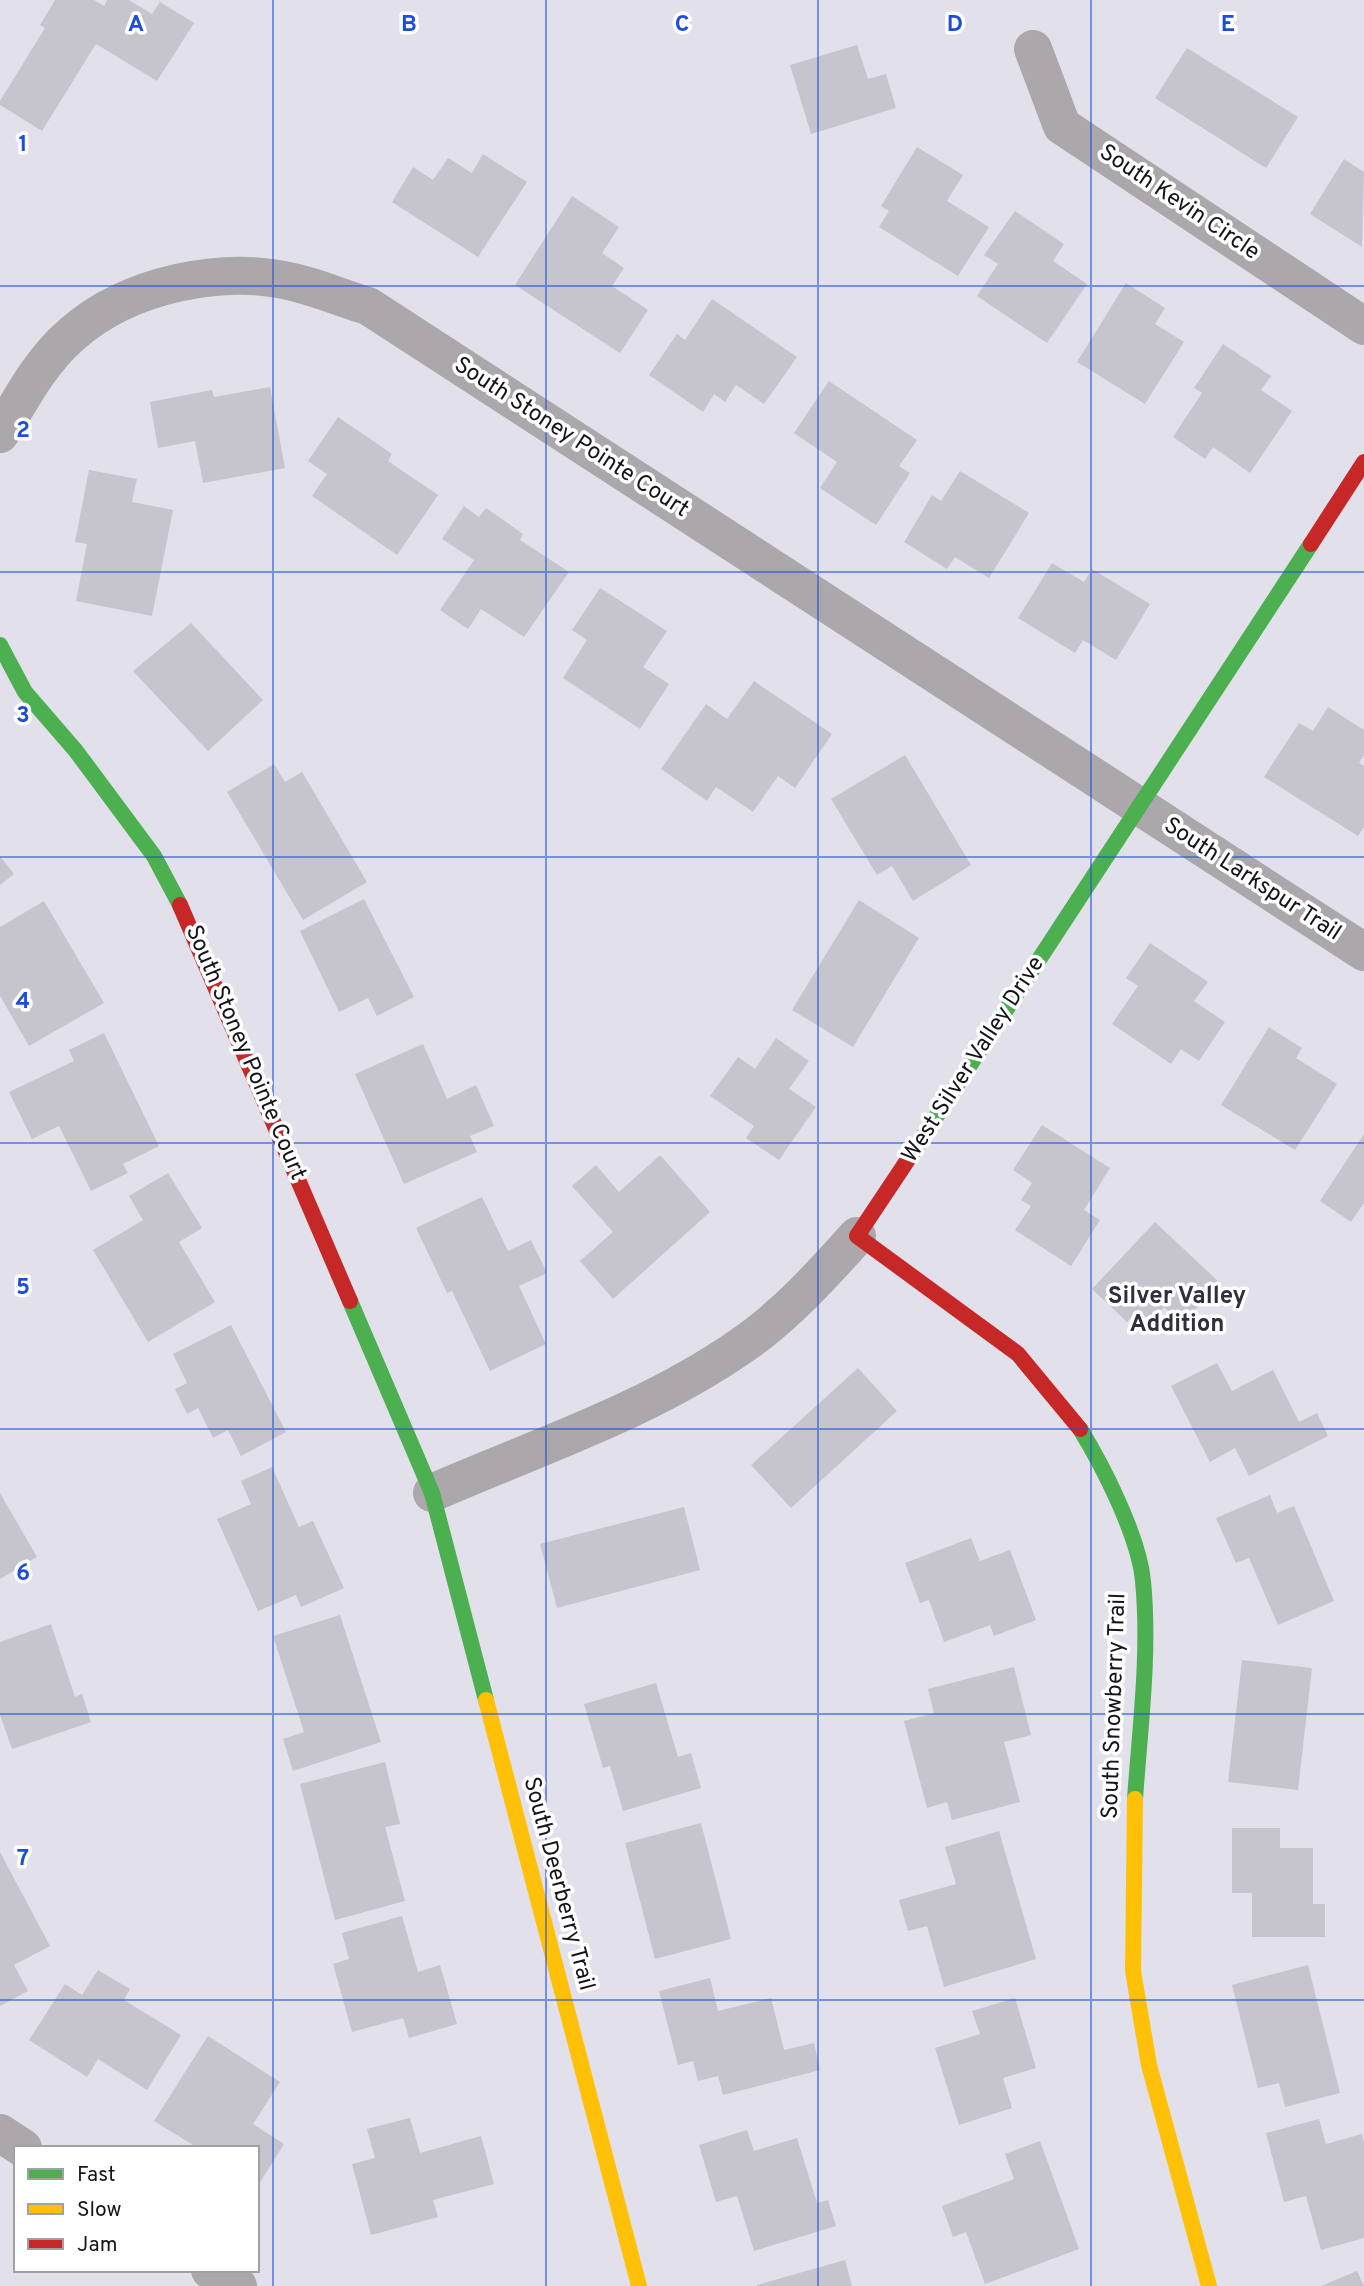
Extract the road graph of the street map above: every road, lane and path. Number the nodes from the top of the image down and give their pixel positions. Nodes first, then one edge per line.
1 (1033, 48) dead end
2 (1364, 326) edge
3 (0, 434) edge
4 (1364, 462) edge
5 (0, 645) edge
6 (1141, 808) junction
7 (1364, 951) edge
8 (857, 1236) junction
9 (432, 1493) junction
10 (0, 2133) edge
11 (20, 2146) edge
12 (213, 2272) edge
13 (238, 2286) edge
14 (639, 2286) edge
15 (1209, 2286) edge

1 - 2 street, South Kevin Circle
3 - 6 street, South Stoney Pointe Court
4 - 6 street, West Silver Valley Drive
5 - 9 street, South Stoney Pointe Court
6 - 7 street, South Larkspur Trail
6 - 8 street, West Silver Valley Drive
8 - 9 street, West Silver Valley Drive
8 - 15 street, South Snowberry Trail
9 - 14 street, South Deerberry Trail
10 - 11 street
12 - 13 street

